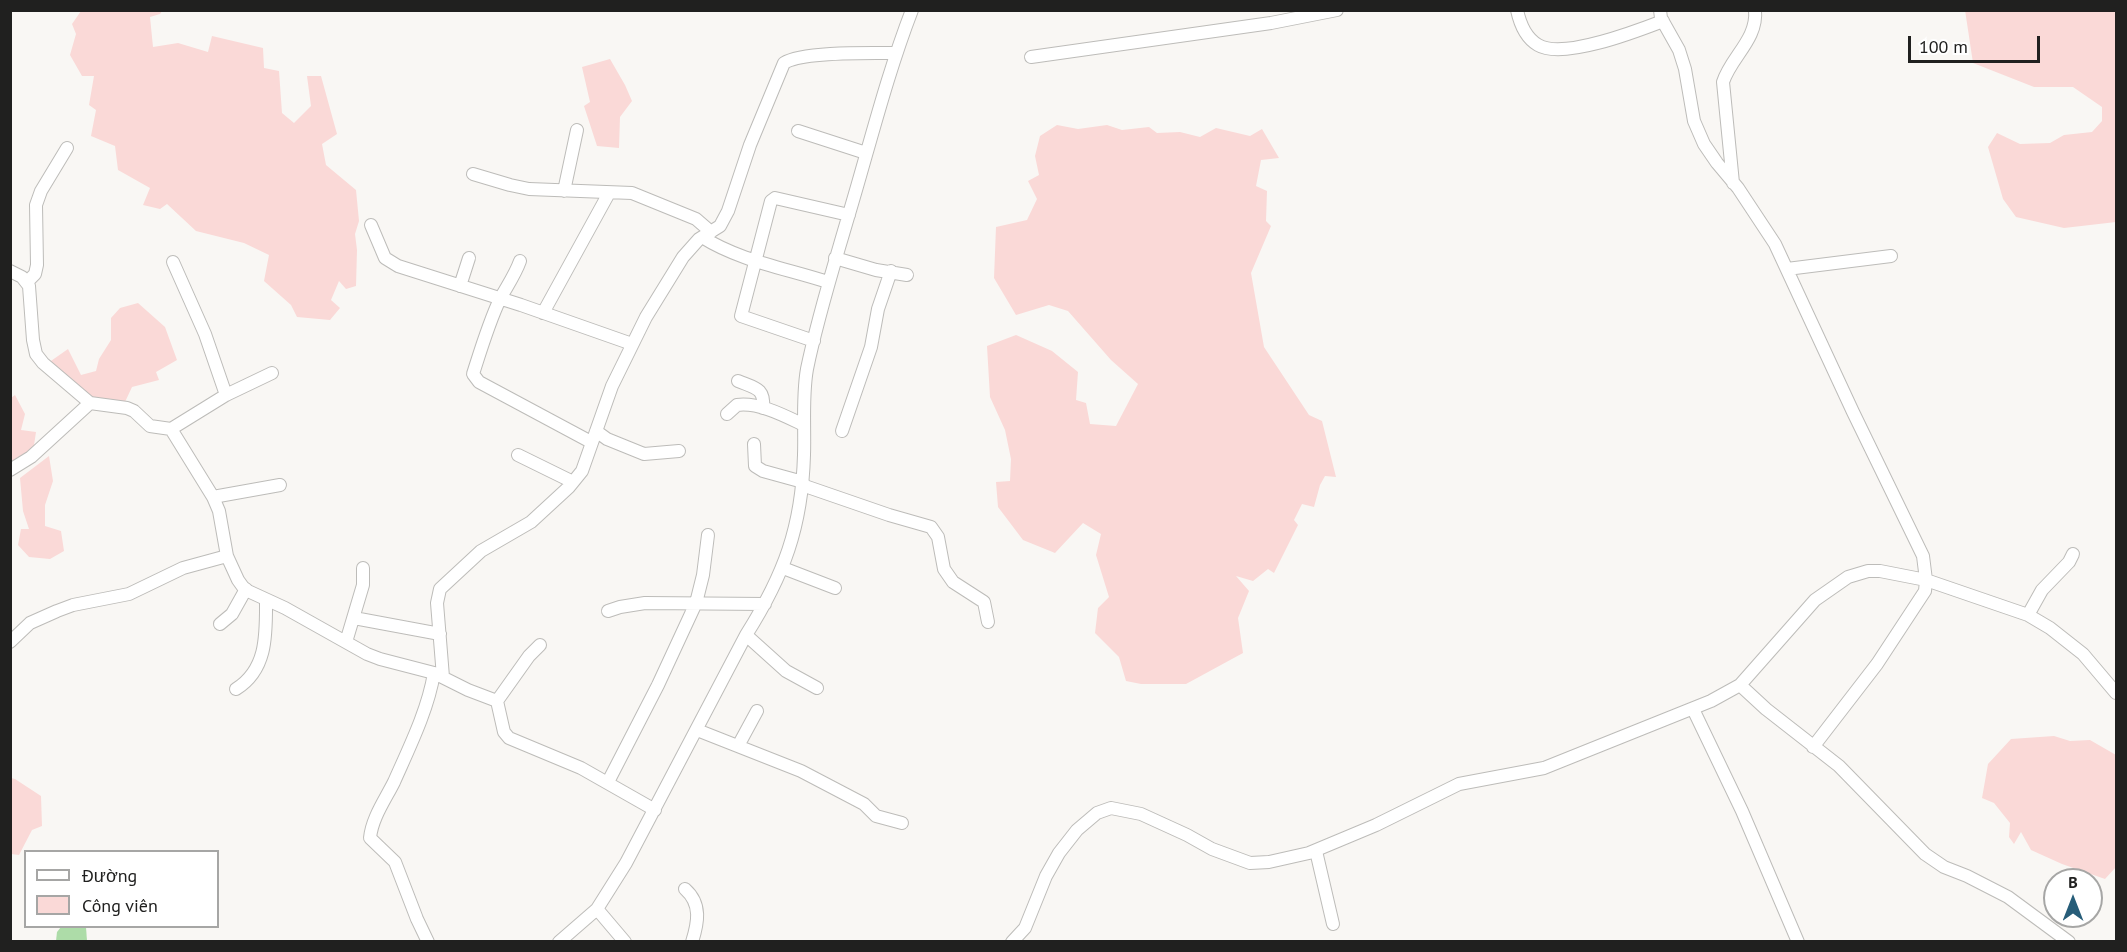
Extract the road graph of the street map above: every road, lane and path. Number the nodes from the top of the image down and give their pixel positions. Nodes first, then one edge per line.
1 (912, 10) edge
2 (1337, 10) edge
3 (1517, 10) edge
4 (1755, 10) edge
5 (1661, 16) edge
6 (896, 53) junction
7 (1031, 57) dead end
8 (577, 130) dead end
9 (798, 131) dead end
10 (67, 148) dead end
11 (866, 153) junction
12 (473, 174) dead end
13 (1733, 183) junction
14 (564, 191) junction
15 (609, 193) junction
16 (849, 215) junction
17 (371, 225) dead end
18 (707, 235) junction
19 (1892, 256) dead end
20 (469, 258) dead end
21 (835, 258) junction
22 (520, 261) dead end
23 (755, 261) junction
24 (173, 262) dead end
25 (1787, 269) junction
26 (10, 271) edge
27 (891, 271) junction
28 (907, 275) dead end
29 (27, 282) junction
30 (828, 282) junction
31 (460, 286) junction
32 (500, 299) junction
33 (543, 313) junction
34 (814, 341) junction
35 (632, 344) junction
36 (272, 373) dead end
37 (738, 381) dead end
38 (226, 395) junction
39 (90, 403) junction
40 (763, 408) junction
41 (727, 414) dead end
42 (804, 425) junction
43 (171, 429) junction
44 (842, 430) dead end
45 (593, 437) junction
46 (754, 444) dead end
47 (679, 451) dead end
48 (518, 455) dead end
49 (10, 470) edge
50 (573, 482) junction
51 (802, 483) junction
52 (280, 485) dead end
53 (213, 497) junction
54 (708, 535) dead end
55 (2073, 554) dead end
56 (227, 556) junction
57 (363, 568) dead end
58 (783, 568) junction
59 (1926, 580) junction
60 (835, 588) dead end
61 (246, 589) junction
62 (266, 600) junction
63 (696, 603) junction
64 (765, 604) junction
65 (608, 611) dead end
66 (2028, 615) junction
67 (354, 618) junction
68 (987, 622) dead end
69 (220, 624) dead end
70 (440, 634) junction
71 (746, 634) junction
72 (10, 642) edge
73 (346, 642) junction
74 (540, 645) dead end
75 (439, 675) junction
76 (1740, 685) junction
77 (817, 688) dead end
78 (236, 689) dead end
79 (2116, 693) edge
80 (497, 701) junction
81 (1693, 709) junction
82 (757, 711) dead end
83 (697, 730) junction
84 (738, 746) junction
85 (1813, 747) junction
86 (608, 782) junction
87 (655, 810) junction
88 (902, 823) dead end
89 (1316, 851) junction
90 (685, 889) dead end
91 (597, 909) junction
92 (1333, 924) dead end
93 (428, 942) edge
94 (559, 942) edge
95 (625, 942) edge
96 (692, 942) edge
97 (1012, 942) edge
98 (1798, 942) edge
99 (2069, 942) edge

1 - 6 street
2 - 7 street
3 - 5 street
4 - 13 street
5 - 13 street
6 - 11 street
6 - 18 street
8 - 14 street
9 - 11 street
10 - 29 street
11 - 16 street
12 - 14 street
13 - 25 street
14 - 15 street
15 - 18 street
15 - 33 street
16 - 21 street
16 - 23 street
17 - 31 street
18 - 23 street
18 - 35 street
19 - 25 street
20 - 31 street
21 - 27 street
21 - 30 street
22 - 32 street
23 - 30 street
23 - 34 street
24 - 38 street
25 - 59 street
26 - 29 street
27 - 28 street
27 - 44 street
29 - 39 street
30 - 34 street
31 - 32 street
32 - 33 street
32 - 45 street
33 - 35 street
34 - 42 street
35 - 45 street
36 - 38 street
37 - 40 street
38 - 43 street
39 - 43 street
39 - 49 street
40 - 41 street
40 - 42 street
42 - 51 street
43 - 53 street
45 - 47 street
45 - 50 street
46 - 51 street
48 - 50 street
50 - 70 street
51 - 58 street
51 - 68 street
52 - 53 street
53 - 56 street
54 - 63 street
55 - 66 street
56 - 61 street
56 - 72 street
57 - 67 street
58 - 60 street
58 - 64 street
59 - 66 street
59 - 76 street
59 - 85 street
61 - 62 street
61 - 69 street
62 - 73 street
62 - 78 street
63 - 64 street
63 - 65 street
63 - 86 street
64 - 71 street
66 - 79 street
67 - 70 street
67 - 73 street
70 - 75 street
71 - 77 street
71 - 83 street
73 - 75 street
74 - 80 street
75 - 80 street
75 - 93 street
76 - 81 street
76 - 85 street
80 - 86 street
81 - 89 street
81 - 98 street
82 - 84 street
83 - 84 street
83 - 87 street
84 - 88 street
85 - 99 street
86 - 87 street
87 - 91 street
89 - 92 street
89 - 97 street
90 - 96 street
91 - 94 street
91 - 95 street

